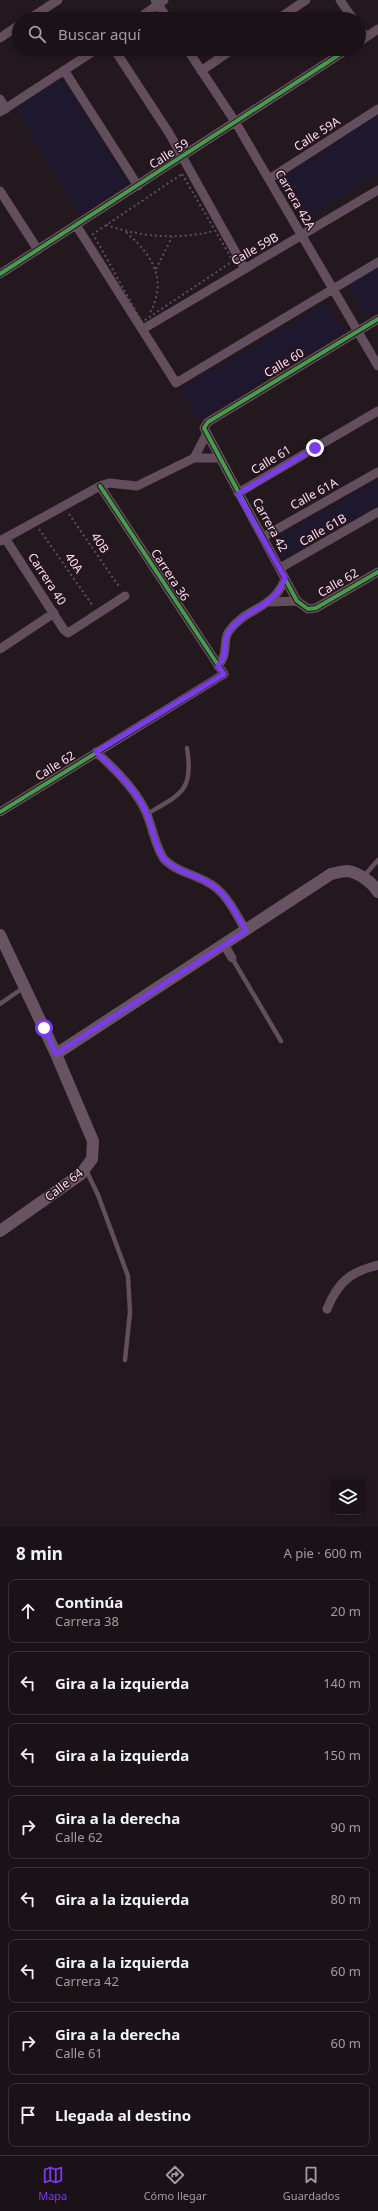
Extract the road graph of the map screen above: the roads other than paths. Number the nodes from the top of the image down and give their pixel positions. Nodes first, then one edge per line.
1 (58, 0) edge
2 (306, 0) edge
3 (340, 0) edge
4 (159, 1) edge
5 (39, 12) edge
6 (146, 12) edge
7 (164, 12) edge
8 (288, 12) edge
9 (348, 12) edge
10 (378, 29) edge
11 (12, 30) edge
12 (366, 37) edge
13 (0, 38) edge
14 (86, 56) edge
15 (118, 56) edge
16 (191, 56) edge
17 (223, 56) edge
18 (337, 56) edge
19 (64, 70) junction
20 (201, 71) junction
21 (0, 100) edge
22 (378, 109) edge
23 (3, 110) edge
24 (236, 123) junction
25 (183, 157) junction
26 (269, 179) junction
27 (138, 186) junction
28 (378, 190) edge
29 (0, 191) edge
30 (76, 226) junction
31 (302, 235) junction
32 (38, 250) junction
33 (378, 262) edge
34 (245, 269) junction
35 (0, 274) edge
36 (333, 289) junction
37 (378, 318) edge
38 (143, 329) junction
39 (357, 331) junction
40 (378, 366) edge
41 (378, 411) edge
42 (205, 431) junction
43 (194, 458) junction
44 (219, 458) junction
45 (378, 472) edge
46 (100, 486) junction
47 (238, 494) junction
48 (378, 512) edge
49 (263, 537) junction
50 (3, 540) edge
51 (280, 568) junction
52 (378, 572) edge
53 (285, 578) junction
54 (123, 594) road end
55 (298, 601) junction
56 (270, 602) junction
57 (308, 609) joint
58 (54, 613) junction
59 (0, 650) edge
60 (218, 666) junction
61 (224, 674) joint
62 (187, 748) dead end
63 (96, 752) junction
64 (0, 812) edge
65 (147, 814) junction
66 (378, 860) edge
67 (363, 878) junction
68 (378, 892) edge
69 (246, 931) junction
70 (0, 935) edge
71 (225, 946) junction
72 (232, 958) joint
73 (24, 987) junction
74 (0, 1004) edge
75 (281, 1041) dead end
76 (56, 1054) junction
77 (85, 1169) junction
78 (0, 1231) edge
79 (378, 1265) edge
80 (327, 1309) dead end
81 (125, 1360) dead end

1 - 5 street
2 - 8 street
3 - 9 street
4 - 6 street
4 - 7 street
10 - 12 street
11 - 13 street
14 - 19 street
15 - 25 street
16 - 20 street, Carrera 42A
17 - 20 street
18 - 24 street, Calle 59
19 - 23 street
19 - 27 street
20 - 24 street, Carrera 42A
21 - 23 street
22 - 26 street, Calle 59A
24 - 25 street, Calle 59
24 - 26 street, Carrera 42A
25 - 27 street, Calle 59
25 - 34 street
26 - 31 street, Carrera 42A
27 - 30 street, Calle 59
28 - 31 street, Calle 59B
29 - 32 street
30 - 32 street, Calle 59
30 - 38 street
31 - 34 street, Calle 59B
31 - 36 street, Carrera 42A
32 - 35 street, Calle 59
33 - 36 street
34 - 38 street, Calle 59B
36 - 38 street
36 - 39 street, Carrera 42A
37 - 39 street, Calle 60
39 - 40 street, Carrera 42A
39 - 42 street, Calle 60
41 - 47 street, Calle 61
42 - 43 street
42 - 44 street, Carrera 42
43 - 44 street
43 - 46 street
44 - 47 street, Carrera 42
45 - 49 street, Calle 61A
46 - 50 street
46 - 60 street, Carrera 36
47 - 49 street, Carrera 42
48 - 51 street, Calle 61B
49 - 51 street, Carrera 42
50 - 58 street, Carrera 40
51 - 53 street, Carrera 42
52 - 57 street, Calle 62
53 - 55 street, Carrera 42
53 - 56 street
54 - 58 street, Carrera 40
55 - 56 street
55 - 57 street, Carrera 42
56 - 60 street
58 - 59 street
60 - 61 street, Carrera 36
61 - 63 street, Calle 62
62 - 65 lane
63 - 64 street, Calle 62
63 - 65 street
65 - 69 street
66 - 67 lane
67 - 68 main road
67 - 69 main road
69 - 71 main road
70 - 73 main road, Calle 64
71 - 72 street
71 - 76 main road
72 - 75 lane
73 - 74 lane
73 - 76 main road, Calle 64
76 - 77 main road, Calle 64
77 - 78 main road, Calle 64
77 - 81 lane
79 - 80 street

